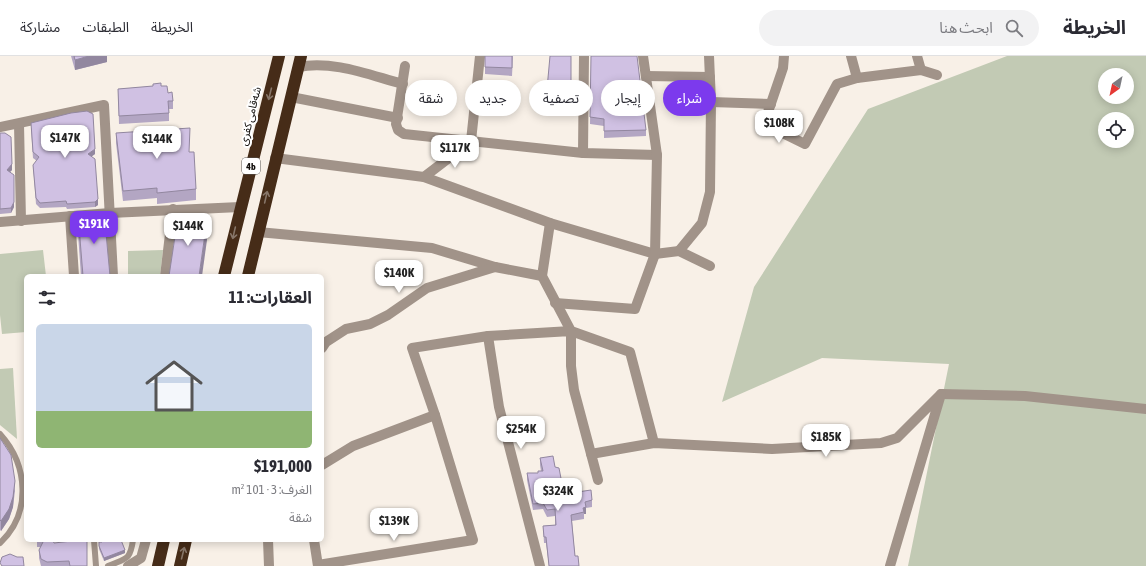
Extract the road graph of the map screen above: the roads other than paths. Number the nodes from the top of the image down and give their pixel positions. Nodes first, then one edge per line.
1 (279, 56) edge
2 (480, 56) edge
3 (584, 56) edge
4 (643, 56) edge
5 (709, 56) edge
6 (784, 56) edge
7 (851, 56) edge
8 (917, 56) edge
9 (300, 62) edge
10 (405, 66) dead end
11 (921, 70) junction
12 (937, 75) dead end
13 (646, 76) junction
14 (710, 76) junction
15 (857, 78) junction
16 (710, 80) edge
17 (403, 84) junction
18 (291, 97) junction
19 (716, 102) edge
20 (771, 104) junction
21 (711, 116) edge
22 (398, 118) junction
23 (18, 124) junction
24 (0, 127) edge
25 (471, 141) junction
26 (582, 152) junction
27 (657, 155) junction
28 (275, 158) junction
29 (424, 177) junction
30 (240, 207) junction
31 (173, 209) junction
32 (110, 213) junction
33 (70, 216) junction
34 (21, 221) junction
35 (0, 222) edge
36 (550, 223) junction
37 (258, 232) junction
38 (679, 251) junction
39 (655, 254) junction
40 (710, 266) dead end
41 (495, 267) junction
42 (74, 274) edge
43 (113, 274) edge
44 (165, 274) edge
45 (224, 274) edge
46 (248, 274) edge
47 (542, 276) junction
48 (555, 303) junction
49 (571, 331) junction
50 (488, 336) junction
51 (324, 345) edge
52 (941, 394) junction
53 (1146, 409) edge
54 (435, 415) junction
55 (0, 434) edge
56 (654, 443) junction
57 (591, 454) junction
58 (324, 464) edge
59 (598, 480) dead end
60 (94, 542) edge
61 (133, 542) edge
62 (145, 542) edge
63 (164, 542) edge
64 (186, 542) edge
65 (268, 542) edge
66 (314, 542) edge
67 (0, 543) edge
68 (96, 566) edge
69 (108, 566) edge
70 (128, 566) edge
71 (158, 566) edge
72 (180, 566) edge
73 (269, 566) edge
74 (318, 566) edge
75 (540, 566) edge
76 (890, 566) edge

1 -> 30 highway, شەقامی کفری / 4b
2 - 25 street
3 - 26 street
4 - 13 street
5 - 14 street
6 - 20 street
7 - 15 street
8 - 11 street
9 - 17 street
9 - 18 highway, 4b
10 - 17 street
11 - 12 street
11 - 15 street
13 - 14 street
13 - 27 street
14 - 16 street
15 - 20 street
17 - 22 street
18 - 22 street
18 - 28 highway, 4b
19 - 20 street
21 - 38 street
22 - 25 street
23 - 24 street
23 - 32 street
23 - 34 street
25 - 26 street
25 - 29 street
26 - 27 street
27 - 39 street
28 - 29 street
37 -> 28 highway, 4b
29 - 36 street
30 - 31 street
30 -> 45 highway, شەقامی کفری / 4b
31 - 32 street
31 - 44 street
32 - 33 street
32 - 43 street
33 - 34 street
33 - 42 street
34 - 35 street
36 - 39 street
36 - 47 street
37 - 41 street
37 - 46 highway, 4b
38 - 39 street
38 - 40 street
39 - 48 street
41 - 47 street
41 - 51 street
47 - 48 street
48 - 49 street
49 - 50 street
49 - 56 street
49 - 57 street
50 - 54 street
50 - 75 street
52 - 53 street
52 - 56 street
52 - 76 street
54 - 58 street
54 - 74 street
55 - 67 lane
56 - 57 street
57 - 59 street
60 - 68 lane
61 - 69 lane
62 - 70 street
63 - 71 highway
72 -> 64 highway
65 - 73 street
66 - 74 street

